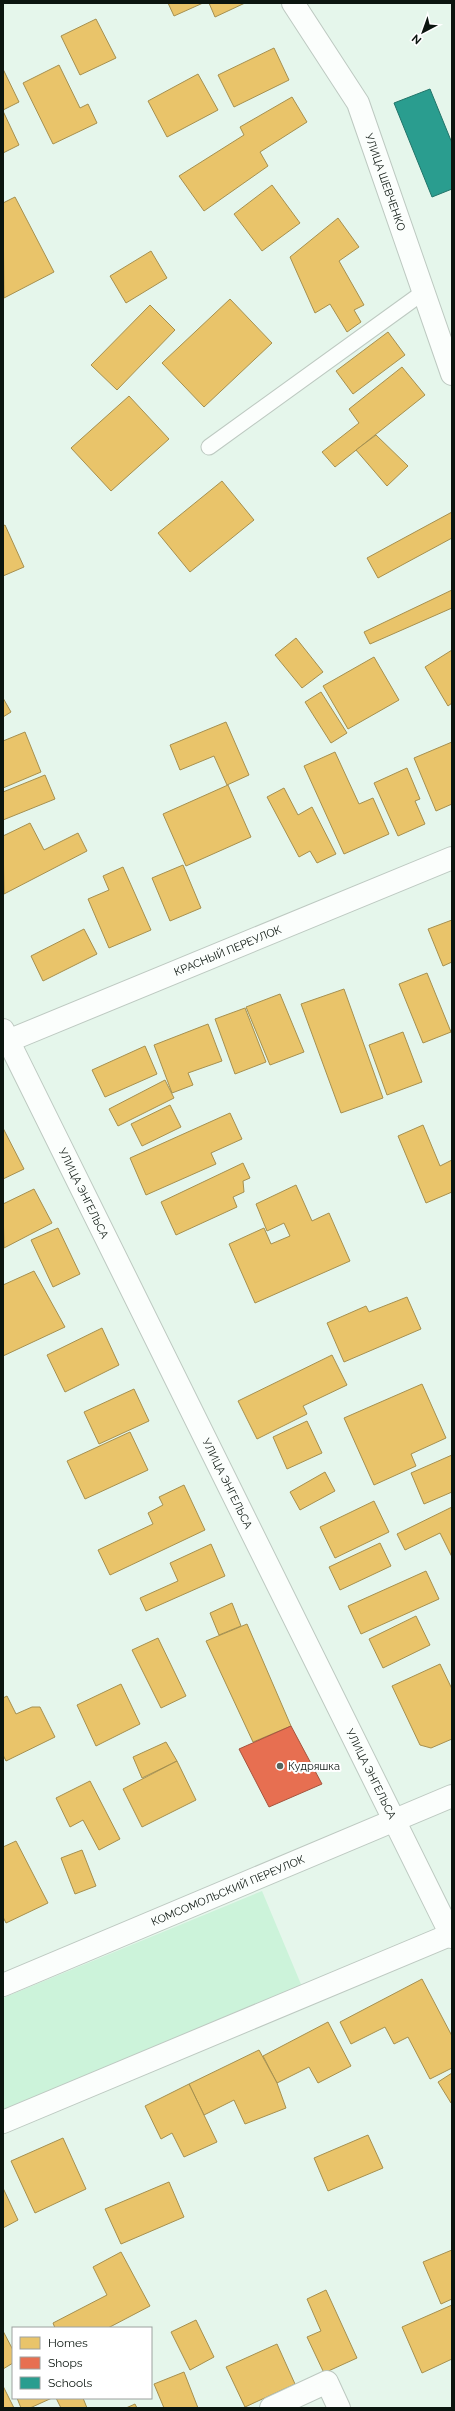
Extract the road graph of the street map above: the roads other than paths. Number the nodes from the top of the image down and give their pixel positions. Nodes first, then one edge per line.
1 (293, 3) edge
2 (425, 291) junction
3 (452, 374) edge
4 (209, 447) dead end
5 (452, 858) edge
6 (5, 1038) edge
7 (452, 1796) edge
8 (394, 1820) junction
9 (452, 1936) edge
10 (3, 1984) edge
11 (3, 2122) edge
12 (271, 2408) edge
13 (339, 2408) edge

1 - 2 street, УЛИЦА ШЕВЧЕНКО
2 - 3 street, УЛИЦА ШЕВЧЕНКО
2 - 4 lane
5 - 6 street, КРАСНЫЙ ПЕРЕУЛОК
6 - 8 street, УЛИЦА ЭНГЕЛЬСА
7 - 8 street, КОМСОМОЛЬСКИЙ ПЕРЕУЛОК
8 - 9 street, УЛИЦА ЭНГЕЛЬСА
8 - 10 street, КОМСОМОЛЬСКИЙ ПЕРЕУЛОК
9 - 11 street
12 - 13 street

